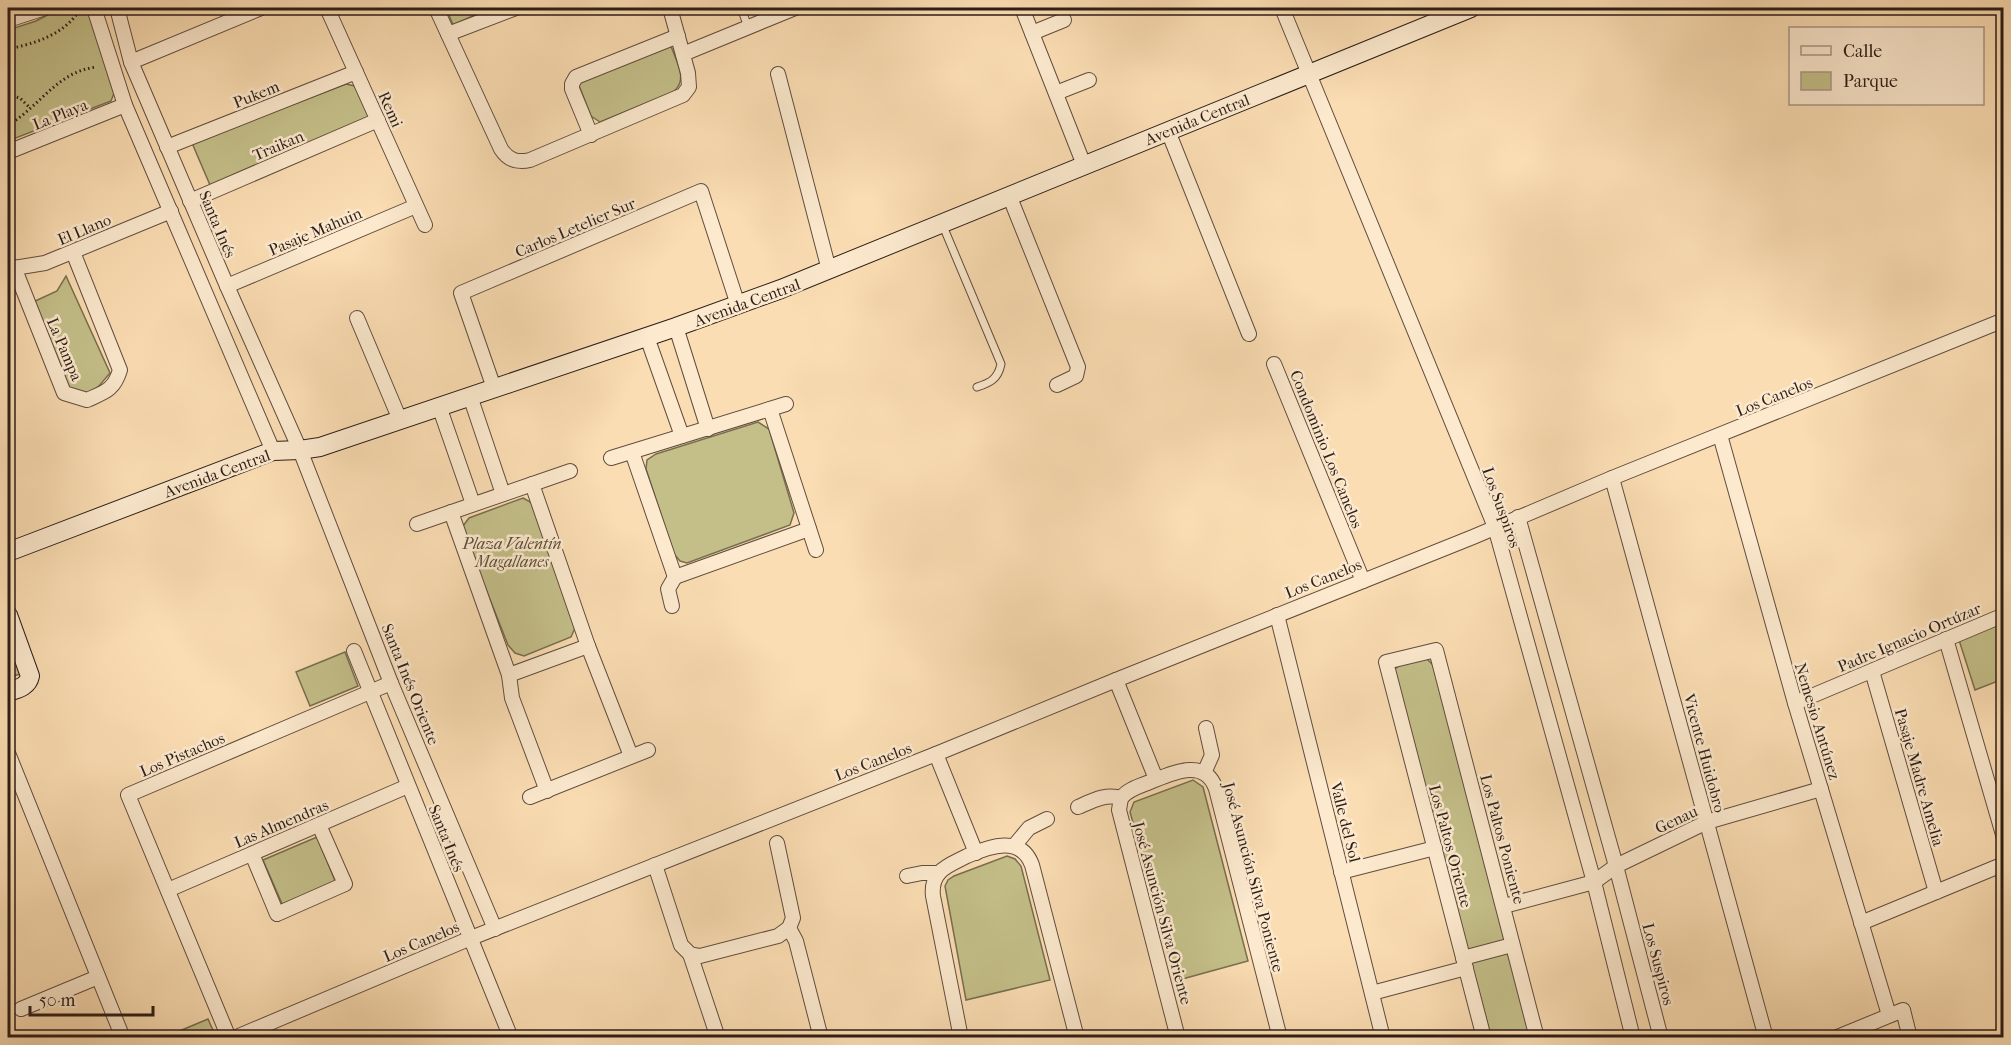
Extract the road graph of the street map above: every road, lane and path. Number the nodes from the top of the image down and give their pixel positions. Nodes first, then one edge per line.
1 (45, 8) edge
2 (80, 8) edge
3 (94, 8) edge
4 (117, 8) edge
5 (261, 8) edge
6 (327, 8) edge
7 (436, 8) edge
8 (516, 8) edge
9 (670, 8) edge
10 (741, 8) edge
11 (795, 8) edge
12 (1022, 8) edge
13 (1282, 8) edge
14 (1471, 8) edge
15 (8, 20) edge
16 (1064, 20) dead end
17 (748, 27) junction
18 (1032, 33) junction
19 (448, 34) junction
20 (678, 36) junction
21 (8, 49) edge
22 (683, 54) junction
23 (131, 62) junction
24 (112, 66) junction
25 (356, 72) junction
26 (778, 74) dead end
27 (1309, 74) junction
28 (1089, 80) dead end
29 (1056, 93) junction
30 (8, 95) edge
31 (125, 105) junction
32 (30, 108) junction
33 (378, 120) junction
34 (8, 125) edge
35 (1168, 131) junction
36 (591, 135) junction
37 (167, 147) junction
38 (8, 152) edge
39 (1084, 165) junction
40 (1010, 195) junction
41 (190, 201) junction
42 (416, 206) junction
43 (171, 211) junction
44 (942, 223) junction
45 (425, 225) dead end
46 (73, 252) junction
47 (11, 268) edge
48 (829, 270) junction
49 (227, 286) junction
50 (738, 305) junction
51 (357, 318) dead end
52 (2004, 320) edge
53 (676, 327) junction
54 (1250, 334) dead end
55 (647, 337) junction
56 (1274, 364) dead end
57 (1057, 385) dead end
58 (977, 387) dead end
59 (494, 388) junction
60 (470, 396) junction
61 (786, 404) dead end
62 (439, 406) junction
63 (770, 409) junction
64 (400, 420) junction
65 (708, 429) junction
66 (1720, 435) junction
67 (682, 436) junction
68 (300, 450) junction
69 (273, 451) junction
70 (632, 452) junction
71 (611, 458) dead end
72 (570, 471) dead end
73 (1612, 478) junction
74 (532, 484) junction
75 (503, 494) junction
76 (473, 504) junction
77 (451, 512) junction
78 (1518, 517) junction
79 (417, 524) dead end
80 (1495, 527) junction
81 (809, 529) junction
82 (816, 550) dead end
83 (8, 552) edge
84 (675, 577) junction
85 (1363, 580) junction
86 (672, 606) dead end
87 (8, 615) edge
88 (1276, 615) junction
89 (2004, 615) edge
90 (1946, 639) junction
91 (588, 646) junction
92 (354, 651) dead end
93 (1386, 662) joint
94 (1872, 670) junction
95 (509, 675) junction
96 (1116, 680) junction
97 (392, 683) junction
98 (8, 692) edge
99 (369, 693) junction
100 (1795, 703) junction
101 (1206, 728) dead end
102 (648, 750) dead end
103 (8, 753) edge
104 (936, 754) junction
105 (631, 756) junction
106 (1204, 773) junction
107 (12, 779) edge
108 (1156, 779) junction
109 (408, 786) junction
110 (1821, 789) junction
111 (547, 790) junction
112 (530, 797) dead end
113 (1121, 798) junction
114 (1078, 807) dead end
115 (1047, 819) dead end
116 (1707, 822) junction
117 (319, 825) junction
118 (2004, 838) edge
119 (777, 843) dead end
120 (1014, 846) junction
121 (1435, 848) junction
122 (976, 853) junction
123 (252, 854) junction
124 (2004, 864) edge
125 (655, 865) junction
126 (1616, 866) junction
127 (1341, 872) junction
128 (939, 873) junction
129 (907, 876) dead end
130 (1594, 882) junction
131 (168, 890) junction
132 (1936, 892) junction
133 (1504, 906) junction
134 (1860, 923) junction
135 (789, 928) junction
136 (495, 929) junction
137 (471, 938) junction
138 (1512, 945) junction
139 (690, 954) junction
140 (1465, 963) junction
141 (98, 977) junction
142 (1372, 993) junction
143 (21, 1009) dead end
144 (1889, 1015) junction
145 (1850, 1035) edge
146 (505, 1036) edge
147 (123, 1038) edge
148 (229, 1038) edge
149 (234, 1038) edge
150 (717, 1038) edge
151 (821, 1038) edge
152 (961, 1038) edge
153 (1077, 1038) edge
154 (1179, 1038) edge
155 (1280, 1038) edge
156 (1383, 1038) edge
157 (1484, 1038) edge
158 (1537, 1038) edge
159 (1633, 1038) edge
160 (1661, 1038) edge
161 (1766, 1038) edge
162 (1835, 1038) edge
163 (1910, 1038) edge

1 - 15 street
2 - 21 path
3 - 24 street
4 - 23 street, Santa Inés
5 - 23 street
6 - 25 street, Remi
7 - 19 street
8 - 19 street
9 - 20 street
10 - 17 lane
11 - 17 street
12 - 18 street
13 - 27 street, Los Suspiros
14 - 27 street, Avenida Central
16 - 18 street
17 - 22 street
18 - 29 street
19 - 36 street
20 - 22 street
20 - 36 street
22 - 36 street
23 - 37 street, Santa Inés
24 - 31 street
24 - 32 path
25 - 33 street, Remi
25 - 37 street, Pukem
26 - 48 street
27 - 35 street, Avenida Central
27 - 80 street, Los Suspiros
28 - 29 street
29 - 39 street
30 - 32 path
31 - 38 street, La Playa
31 - 43 street
32 - 34 path
33 - 41 street, Traikan
33 - 42 street, Remi
35 - 39 street, Avenida Central
35 - 54 street
37 - 41 street, Santa Inés
39 - 40 street, Avenida Central
40 - 44 street, Avenida Central
40 - 57 street
41 - 49 street, Santa Inés
42 - 45 street, Remi
42 - 49 street, Pasaje Mahuin
43 - 46 street, El Llano
43 - 69 street
44 - 48 street, Avenida Central
44 - 58 lane
46 - 47 street, El Llano
46 - 47 street, La Pampa
48 - 50 street, Avenida Central
49 - 68 street, Santa Inés
50 - 53 street, Avenida Central
50 - 59 street, Carlos Letelier Sur
51 - 64 street
52 - 66 street, Los Canelos
53 - 55 street, Avenida Central
53 - 65 street
55 - 59 street, Avenida Central
55 - 67 street
56 - 85 street, Condominio Los Canelos
59 - 60 street, Avenida Central
60 - 62 street, Avenida Central
60 - 75 street
61 - 63 street
62 - 64 street, Avenida Central
62 - 76 street
63 - 65 street
63 - 81 street
64 - 68 street, Avenida Central
65 - 67 street
66 - 73 street, Los Canelos
66 - 100 street, Nemesio Antúnez
67 - 70 street
68 - 69 street, Avenida Central
68 - 97 street, Santa Inés Oriente
69 - 83 street, Avenida Central
70 - 71 street
70 - 84 street
72 - 74 street
73 - 78 street, Los Canelos
73 - 116 street, Vicente Huidobro
74 - 75 street
74 - 91 street
75 - 76 street
76 - 77 street
77 - 79 street
77 - 95 street
78 - 80 street, Los Canelos
78 - 126 street, Los Suspiros
80 - 85 street, Los Canelos
80 - 130 street, Los Suspiros
81 - 82 street
81 - 84 street
84 - 86 street
85 - 88 street, Los Canelos
87 - 98 street
88 - 96 street, Los Canelos
88 - 127 street, Valle del Sol
89 - 90 street, Padre Ignacio Ortúzar
90 - 94 street, Padre Ignacio Ortúzar
90 - 118 street
91 - 95 street
91 - 105 street
92 - 99 street, Santa Inés
93 - 121 street, Los Paltos Oriente
93 - 133 street, Los Paltos Poniente
94 - 100 street, Padre Ignacio Ortúzar
94 - 132 street, Pasaje Madre Amelia
95 - 111 street
96 - 104 street, Los Canelos
96 - 108 street
97 - 99 street, Los Pistachos
97 - 136 street, Santa Inés Oriente
99 - 109 street, Santa Inés
99 - 131 street, Los Pistachos
100 - 110 street, Nemesio Antúnez
101 - 106 street, José Asunción Silva Poniente
102 - 105 street
103 - 107 street
104 - 122 street
104 - 125 street, Los Canelos
105 - 111 street
106 - 108 street
106 - 155 street, José Asunción Silva Poniente
107 - 141 street
108 - 113 street
109 - 117 street, Las Almendras
109 - 137 street, Santa Inés
110 - 116 street, Genau
110 - 134 street, Nemesio Antúnez
111 - 112 street
113 - 114 street
113 - 154 street, José Asunción Silva Oriente
115 - 120 street
116 - 126 street, Genau
116 - 161 street, Vicente Huidobro
117 - 123 street, Las Almendras
117 - 123 street
119 - 135 street
120 - 122 street
120 - 153 street
121 - 127 street
121 - 140 street, Los Paltos Oriente
122 - 128 street
123 - 131 street, Las Almendras
124 - 132 street
125 - 136 street, Los Canelos
125 - 139 street
126 - 130 street, Genau
126 - 160 street, Los Suspiros
127 - 142 street, Valle del Sol
128 - 129 street
128 - 152 street
130 - 133 street
130 - 159 street, Los Suspiros
131 - 148 street, Los Pistachos
132 - 134 street
133 - 138 street, Los Paltos Poniente
134 - 144 street, Nemesio Antúnez
135 - 139 street
135 - 151 street
136 - 137 street, Los Canelos
137 - 146 street, Santa Inés
137 - 149 street, Los Canelos
138 - 140 street
138 - 158 street, Los Paltos Poniente
139 - 150 street
140 - 142 street
140 - 157 street, Los Paltos Oriente
141 - 143 street
141 - 147 street
142 - 156 street, Valle del Sol
144 - 145 street
144 - 163 street
145 - 162 street

